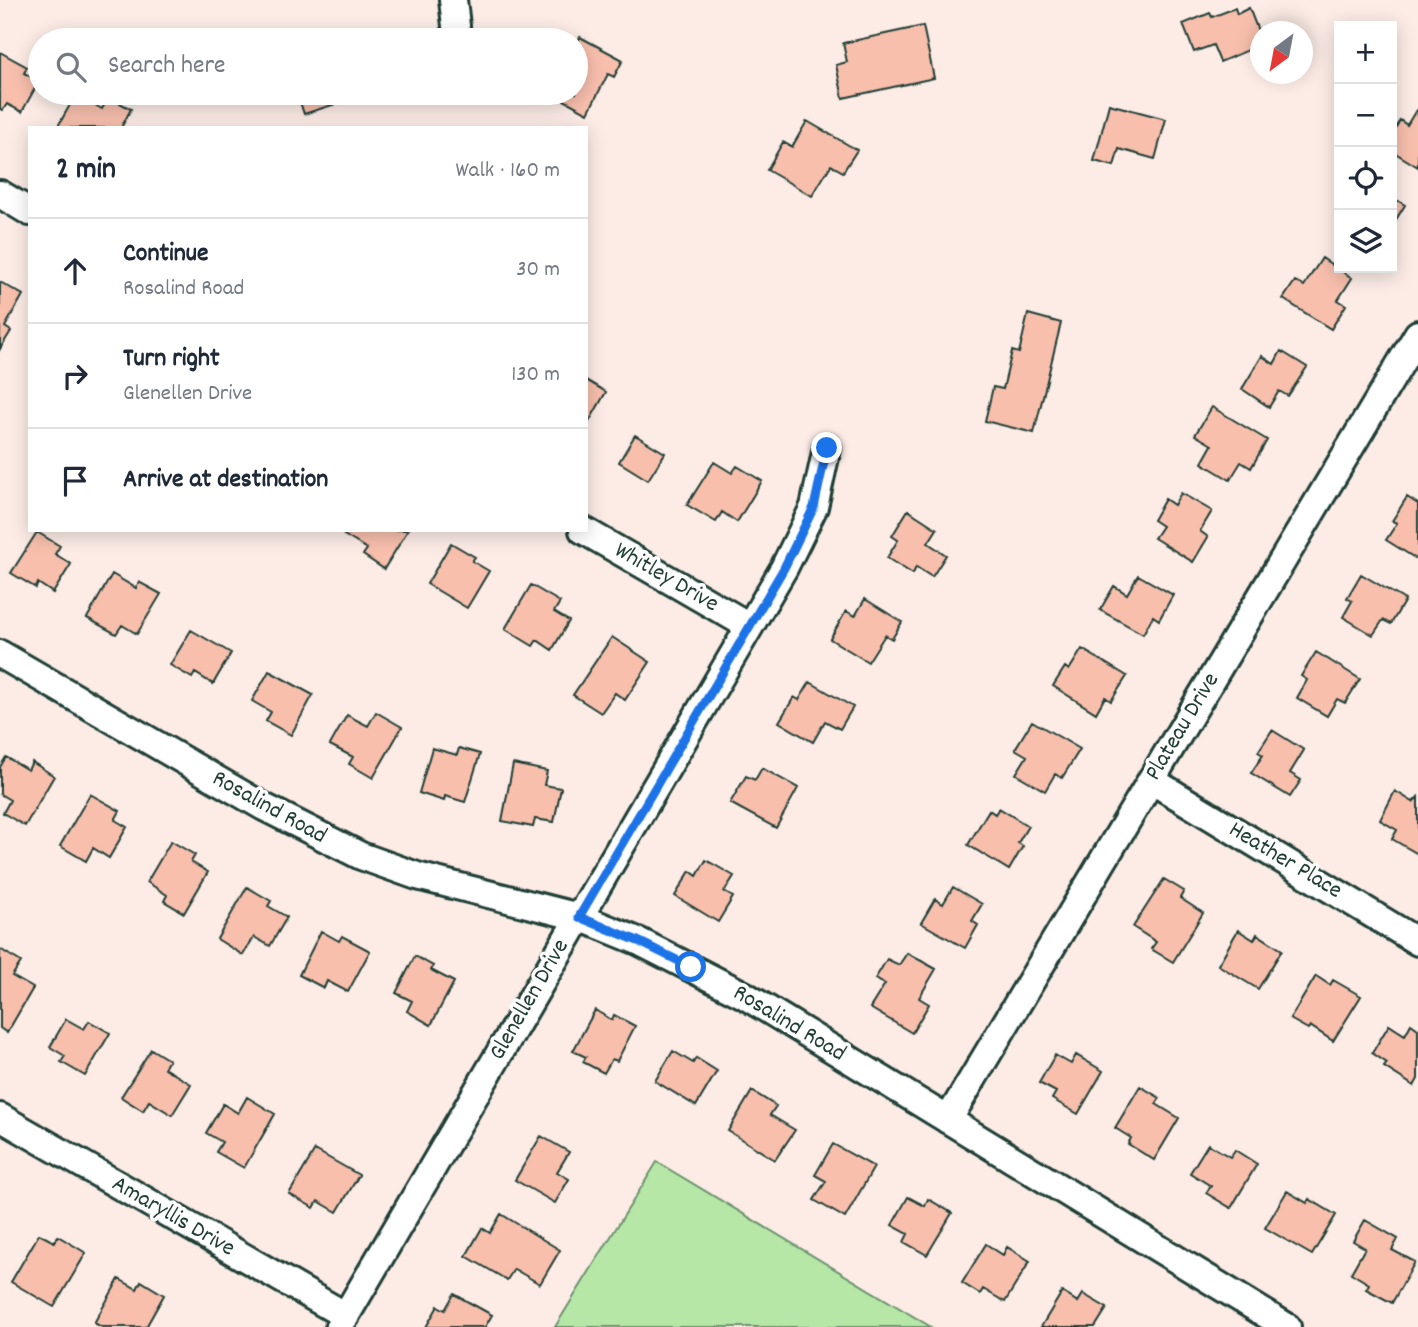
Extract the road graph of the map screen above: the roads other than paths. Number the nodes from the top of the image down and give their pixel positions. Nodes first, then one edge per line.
1 (0, 194) edge
2 (28, 211) edge
3 (1418, 334) edge
4 (827, 448) dead end
5 (586, 532) edge
6 (749, 626) junction
7 (0, 654) edge
8 (1151, 780) junction
9 (579, 917) junction
10 (1418, 942) edge
11 (0, 1117) edge
12 (948, 1120) junction
13 (342, 1322) edge
14 (1287, 1327) edge

1 - 2 street
3 - 8 street, Plateau Drive
4 - 6 street, Glenellen Drive
5 - 6 street, Whitley Drive
6 - 9 street, Glenellen Drive
7 - 9 street, Rosalind Road
8 - 10 street, Heather Place
8 - 12 street, Plateau Drive
9 - 12 street, Rosalind Road
9 - 13 street, Glenellen Drive
11 - 13 street, Amaryllis Drive
12 - 14 street, Rosalind Road

